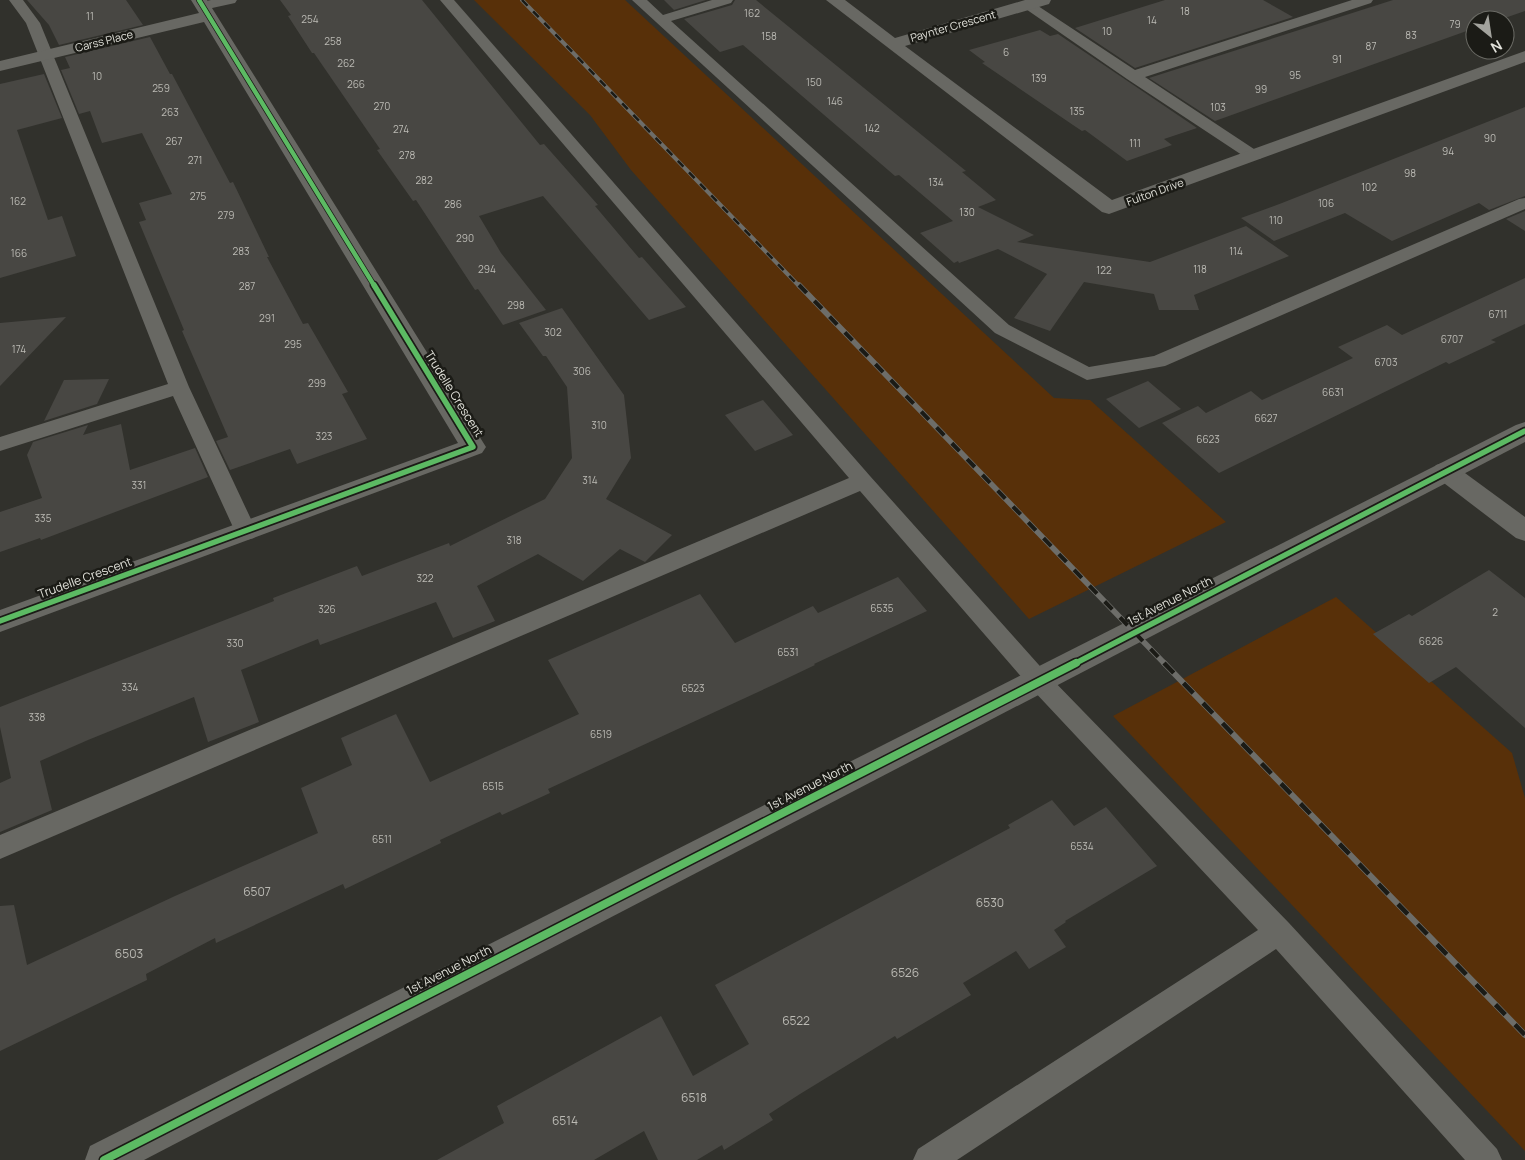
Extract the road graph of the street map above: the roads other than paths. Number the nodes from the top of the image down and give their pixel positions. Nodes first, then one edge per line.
1 (16, 0) edge
2 (230, 0) edge
3 (447, 0) edge
4 (639, 0) edge
5 (726, 0) edge
6 (834, 0) edge
7 (1366, 0) edge
8 (1035, 2) edge
9 (203, 7) edge
10 (660, 20) junction
11 (892, 44) junction
12 (46, 55) junction
13 (1525, 56) edge
14 (0, 66) edge
15 (1132, 76) junction
16 (1254, 156) junction
17 (1525, 203) edge
18 (179, 387) junction
19 (1525, 430) edge
20 (0, 444) edge
21 (1445, 471) junction
22 (863, 481) junction
23 (1525, 531) edge
24 (246, 532) junction
25 (0, 620) edge
26 (1039, 681) junction
27 (0, 847) edge
28 (1279, 932) junction
29 (104, 1160) edge
30 (929, 1160) edge
31 (1486, 1160) edge

1 - 12 lane
2 - 9 lane
3 - 22 lane
4 - 10 lane
5 - 10 lane
6 - 11 street, Fulton Drive
7 - 15 lane
8 - 11 street, Paynter Crescent
8 - 15 lane
9 - 12 street, Carss Place
9 - 24 street, Trudelle Crescent
10 - 17 lane
11 - 16 street, Fulton Drive
12 - 14 street, Carss Place
12 - 18 lane
13 - 16 street, Fulton Drive
15 - 16 lane
18 - 20 lane
18 - 24 lane
19 - 21 street, 1st Avenue North
21 - 23 street
21 - 26 street, 1st Avenue North
22 - 26 lane
22 - 27 lane
24 - 25 street, Trudelle Crescent
26 - 28 lane
26 - 29 street, 1st Avenue North
28 - 30 lane
28 - 31 lane

